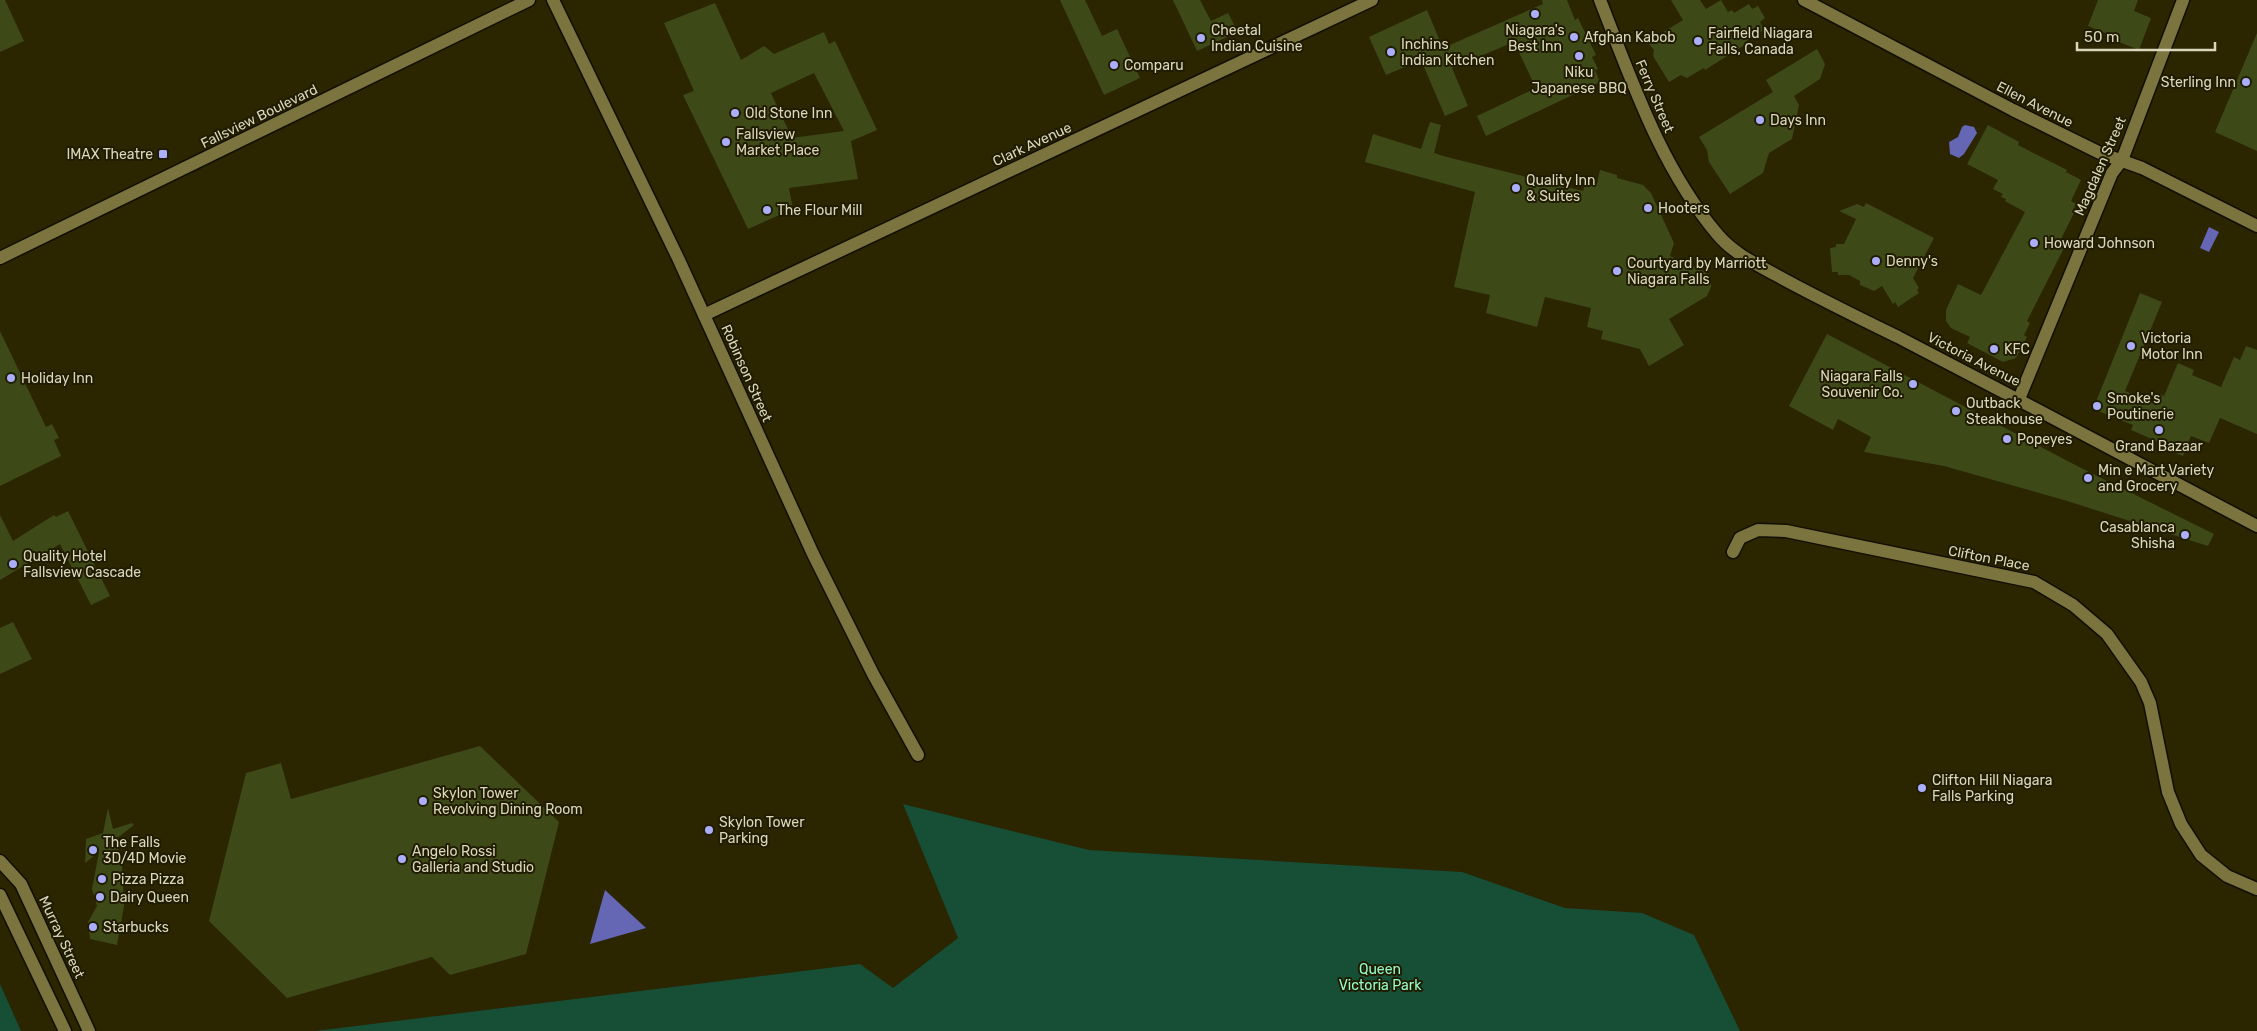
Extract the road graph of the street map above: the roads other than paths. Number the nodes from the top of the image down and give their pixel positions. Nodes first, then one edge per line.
1 (529, 0) edge
2 (553, 0) edge
3 (1372, 0) edge
4 (1600, 0) edge
5 (1804, 0) edge
6 (2183, 0) edge
7 (2122, 160) junction
8 (1692, 200) joint
9 (2257, 226) edge
10 (0, 258) edge
11 (704, 315) junction
12 (2020, 399) junction
13 (2257, 526) edge
14 (1732, 552) dead end
15 (918, 755) dead end
16 (0, 861) edge
17 (2257, 889) edge
18 (0, 895) edge
19 (66, 1031) edge
20 (89, 1031) edge

1 - 10 street, Fallsview Boulevard
2 - 11 street, Robinson Street
3 - 11 street, Clark Avenue
4 - 8 street, Ferry Street
5 - 7 street, Ellen Avenue
6 - 7 street, Magdalen Street
7 - 9 street, Ellen Avenue
7 - 12 street, Magdalen Street
8 - 12 street, Victoria Avenue
11 - 15 street, Robinson Street
12 - 13 street, Victoria Avenue
14 - 17 street, Clifton Place
16 - 20 street, Murray Street
18 - 19 street

